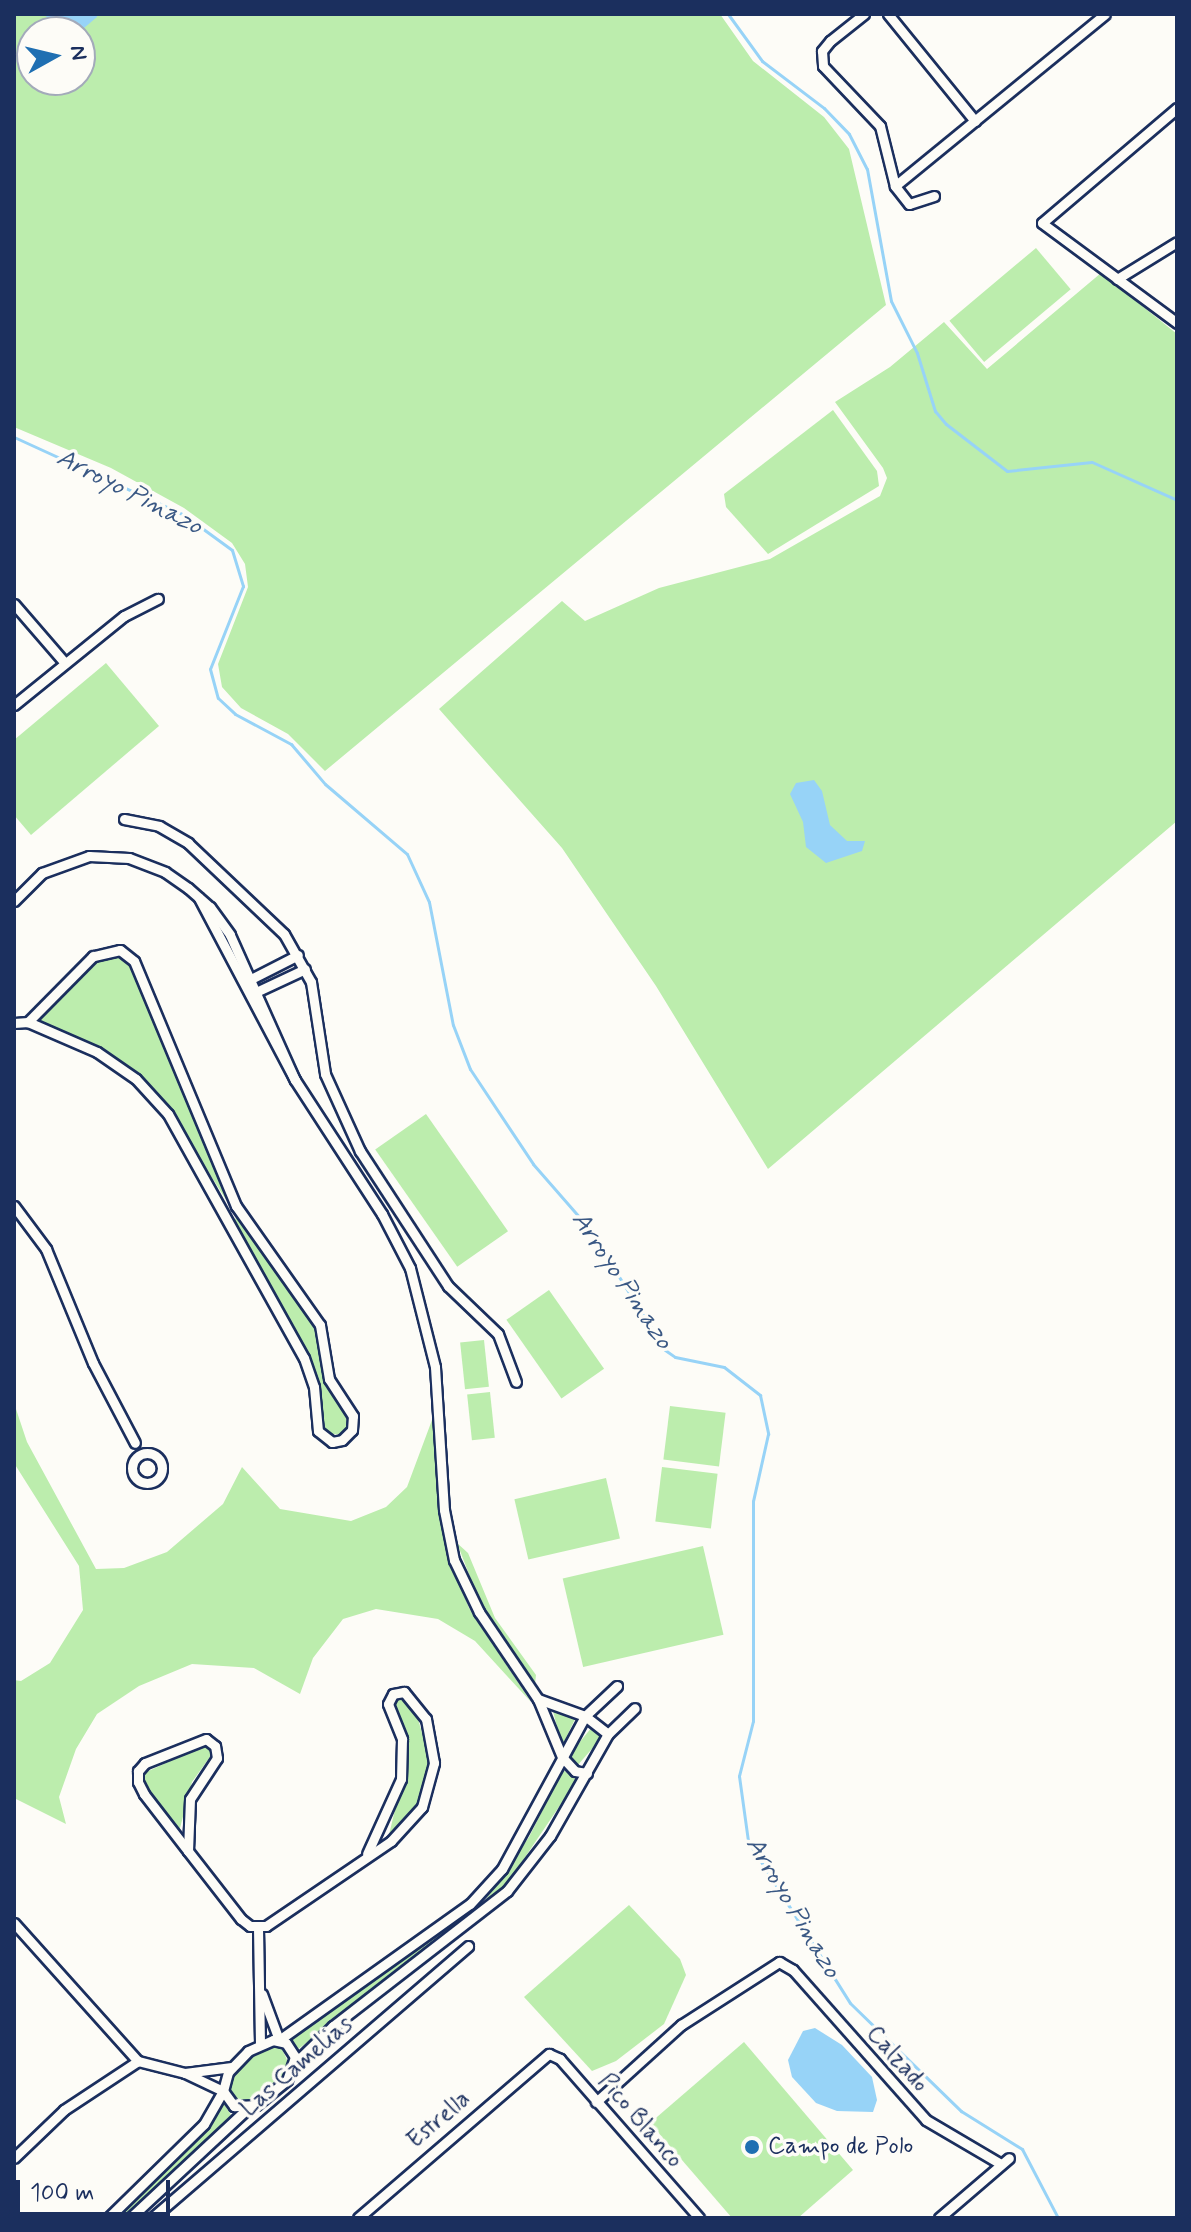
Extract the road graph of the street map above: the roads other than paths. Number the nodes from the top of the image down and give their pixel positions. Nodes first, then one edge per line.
1 (864, 14) edge
2 (888, 14) edge
3 (1105, 14) edge
4 (1177, 108) edge
5 (975, 121) junction
6 (895, 186) junction
7 (934, 196) dead end
8 (1177, 242) edge
9 (1117, 279) junction
10 (1177, 323) edge
11 (158, 599) dead end
12 (14, 604) edge
13 (65, 663) junction
14 (14, 705) edge
15 (124, 819) dead end
16 (14, 901) edge
17 (298, 955) junction
18 (305, 969) junction
19 (248, 980) junction
20 (254, 992) junction
21 (28, 1022) junction
22 (14, 1023) edge
23 (14, 1206) edge
24 (236, 1206) junction
25 (224, 1213) junction
26 (516, 1382) dead end
27 (135, 1443) junction
28 (149, 1454) junction
29 (135, 1460) junction
30 (617, 1686) dead end
31 (538, 1699) junction
32 (635, 1708) dead end
33 (585, 1716) junction
34 (608, 1734) junction
35 (562, 1757) junction
36 (587, 1773) junction
37 (188, 1851) junction
38 (367, 1854) junction
39 (14, 1923) edge
40 (258, 1928) junction
41 (468, 1946) dead end
42 (262, 1994) junction
43 (279, 2040) junction
44 (260, 2044) junction
45 (549, 2054) joint
46 (138, 2061) junction
47 (295, 2063) junction
48 (232, 2067) junction
49 (185, 2073) junction
50 (223, 2091) junction
51 (596, 2102) junction
52 (247, 2108) junction
53 (17, 2147) edge
54 (14, 2158) edge
55 (108, 2218) edge
56 (130, 2218) edge
57 (152, 2218) edge
58 (358, 2218) edge
59 (699, 2218) edge
60 (939, 2218) edge

1 - 6 street
2 - 5 street
3 - 5 street
4 - 9 street
5 - 6 street
6 - 7 street
8 - 9 street
9 - 10 street
11 - 13 street
12 - 13 street
13 - 14 street
15 - 17 street
16 - 19 street
17 - 18 street
17 - 19 street
18 - 20 street
18 - 26 street
19 - 20 street
20 - 31 street
21 - 22 street
21 - 24 street
21 - 25 street
23 - 27 street
24 - 25 street
24 - 25 street
27 - 28 street
27 - 29 street
28 - 29 street
28 - 29 street
30 - 33 street
31 - 33 street
31 - 35 street
32 - 34 street
33 - 34 street
33 - 35 street
34 - 36 street
35 - 36 street
35 - 43 street
36 - 47 street
37 - 37 street
37 - 40 street
38 - 38 street
38 - 40 street
39 - 46 street
40 - 42 street
41 - 57 street, Las Camelias
42 - 43 street
42 - 44 street
43 - 44 street
43 - 47 street
44 - 48 street
45 - 51 street, Pico Blanco
45 - 58 street, Estrella
46 - 49 street
46 - 53 street
47 - 52 street
48 - 49 street
48 - 50 street
49 - 50 street
50 - 52 street
50 - 55 street
51 - 59 street, Pico Blanco
51 - 60 street, Calzado
52 - 56 street
53 - 54 street

